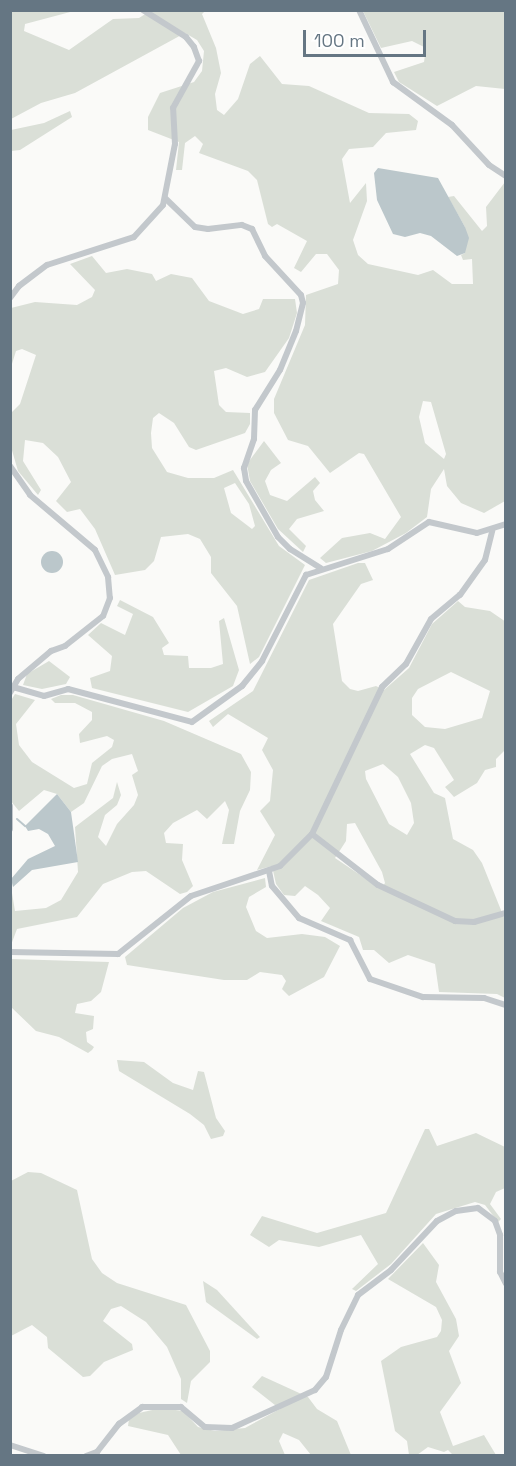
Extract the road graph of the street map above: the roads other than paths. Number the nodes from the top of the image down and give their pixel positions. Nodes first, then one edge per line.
1 (143, 10) edge
2 (359, 10) edge
3 (506, 176) edge
4 (166, 199) junction
5 (10, 298) edge
6 (10, 466) edge
7 (506, 524) edge
8 (492, 531) junction
9 (321, 568) junction
10 (12, 690) edge
11 (10, 806) edge
12 (10, 829) edge
13 (312, 834) junction
14 (269, 871) junction
15 (506, 913) edge
16 (10, 952) edge
17 (506, 1005) edge
18 (506, 1284) edge
19 (10, 1444) edge
20 (43, 1455) edge
21 (86, 1455) edge

1 - 4 street
2 - 3 street
4 - 5 street
4 - 9 street
6 - 10 street
7 - 8 street
8 - 9 street
8 - 13 street
9 - 10 street
11 - 12 street
13 - 14 street
13 - 15 street
14 - 16 street
14 - 17 street
18 - 21 street
19 - 20 street

